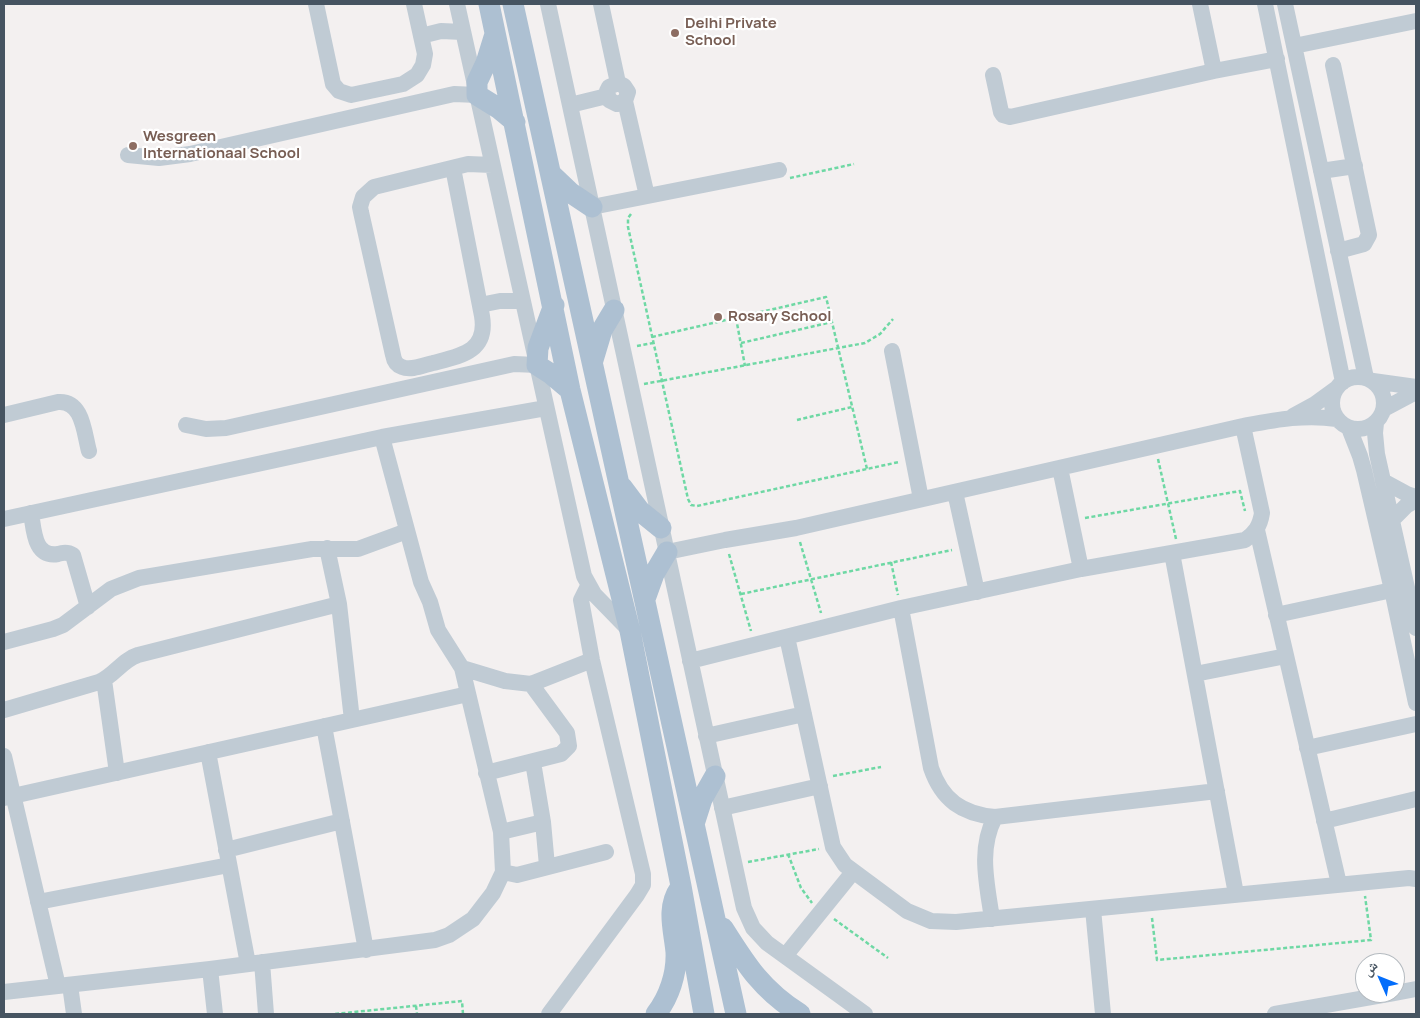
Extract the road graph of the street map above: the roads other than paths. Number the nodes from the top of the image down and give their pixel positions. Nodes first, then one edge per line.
1 (316, 4) edge
2 (414, 4) edge
3 (458, 4) edge
4 (489, 4) edge
5 (513, 4) edge
6 (548, 4) edge
7 (601, 4) edge
8 (1200, 4) edge
9 (1265, 4) edge
10 (1285, 4) edge
11 (1416, 21) edge
12 (495, 31) junction
13 (463, 32) junction
14 (421, 36) junction
15 (1294, 46) junction
16 (1277, 59) junction
17 (1333, 65) dead end
18 (1214, 71) junction
19 (993, 75) dead end
20 (618, 84) junction
21 (477, 95) junction
22 (607, 96) junction
23 (625, 101) junction
24 (570, 105) junction
25 (515, 122) junction
26 (128, 155) dead end
27 (492, 165) junction
28 (1354, 166) junction
29 (453, 168) junction
30 (1321, 171) junction
31 (551, 174) junction
32 (784, 174) road end
33 (647, 196) junction
34 (592, 207) junction
35 (1338, 251) junction
36 (522, 301) junction
37 (480, 305) junction
38 (554, 305) junction
39 (614, 310) junction
40 (892, 351) dead end
41 (592, 362) junction
42 (537, 365) junction
43 (1369, 380) junction
44 (1340, 385) junction
45 (1416, 387) edge
46 (570, 390) junction
47 (1416, 392) edge
48 (546, 408) junction
49 (4, 415) edge
50 (1380, 416) junction
51 (1291, 417) junction
52 (1343, 423) junction
53 (186, 425) dead end
54 (1242, 426) junction
55 (382, 438) junction
56 (88, 451) dead end
57 (1060, 468) junction
58 (1383, 481) junction
59 (618, 482) junction
60 (955, 492) junction
61 (1416, 498) edge
62 (921, 500) junction
63 (31, 513) junction
64 (4, 519) edge
65 (1392, 520) junction
66 (661, 528) junction
67 (407, 531) junction
68 (1254, 532) junction
69 (327, 548) junction
70 (667, 552) junction
71 (1176, 552) junction
72 (1081, 570) junction
73 (588, 586) junction
74 (1392, 590) junction
75 (977, 592) junction
76 (644, 599) junction
77 (339, 604) junction
78 (88, 606) junction
79 (901, 608) junction
80 (1276, 615) junction
81 (1416, 628) edge
82 (630, 631) junction
83 (788, 637) junction
84 (4, 642) edge
85 (1286, 656) junction
86 (592, 660) junction
87 (690, 661) junction
88 (462, 668) junction
89 (1195, 674) junction
90 (104, 680) junction
91 (531, 684) junction
92 (468, 694) junction
93 (1416, 703) edge
94 (4, 710) edge
95 (804, 714) junction
96 (352, 720) junction
97 (1416, 724) edge
98 (324, 726) junction
99 (706, 736) junction
100 (1307, 748) junction
101 (208, 752) junction
102 (4, 756) edge
103 (533, 762) junction
104 (117, 773) junction
105 (486, 773) junction
106 (715, 776) junction
107 (820, 783) junction
108 (1217, 791) junction
109 (8, 797) edge
110 (1416, 799) edge
111 (722, 808) junction
112 (996, 817) junction
113 (342, 821) junction
114 (1324, 821) junction
115 (543, 822) junction
116 (694, 824) junction
117 (501, 832) junction
118 (606, 852) dead end
119 (228, 857) junction
120 (547, 866) junction
121 (503, 872) junction
122 (853, 872) junction
123 (1414, 877) edge
124 (1339, 884) junction
125 (681, 886) junction
126 (1236, 894) junction
127 (38, 902) junction
128 (1093, 909) junction
129 (714, 914) junction
130 (992, 919) junction
131 (366, 950) junction
132 (785, 956) junction
133 (255, 963) junction
134 (210, 969) junction
135 (64, 985) junction
136 (4, 992) edge
137 (1355, 1000) edge
138 (74, 1014) edge
139 (215, 1014) edge
140 (266, 1014) edge
141 (549, 1014) edge
142 (656, 1014) edge
143 (704, 1014) edge
144 (736, 1014) edge
145 (800, 1014) edge
146 (865, 1014) edge
147 (1103, 1014) edge
148 (1275, 1014) edge

1 - 14 street
2 - 14 street
3 - 13 street
4 - 12 main road
5 - 31 main road
6 - 24 street
7 - 20 street
8 - 18 street
9 - 16 street
10 - 15 street
11 - 15 street
12 - 21 main road
12 - 25 main road
13 - 14 street
13 - 21 street
15 - 30 street
16 - 18 street
16 - 44 street
17 - 28 street
18 - 19 street
20 - 22 street
20 - 23 street
21 - 25 main road
21 - 26 street
21 - 27 street
22 - 23 street
22 - 24 street
23 - 33 street
24 - 34 street
25 - 38 main road
27 - 29 street
27 - 36 street
28 - 30 street
28 - 35 street
29 - 37 street
29 - 37 street
30 - 35 street
31 - 34 main road
31 - 41 main road
32 - 33 street
33 - 34 street
34 - 39 street
35 - 43 street
36 - 37 street
36 - 42 street
38 - 42 main road
38 - 46 main road
39 - 41 main road
39 - 66 street
40 - 62 street
41 - 59 main road
42 - 46 main road
42 - 48 street
42 - 53 street
43 - 44 street
43 - 45 street
43 - 50 street
44 - 51 street
44 - 52 street
46 - 82 main road
47 - 50 street
48 - 55 street
48 - 73 street
49 - 56 street
50 - 52 street
50 - 58 street
51 - 52 street
51 - 54 street
52 - 74 street
54 - 57 street
54 - 68 street
55 - 63 street
55 - 67 street
57 - 60 street
57 - 72 street
58 - 61 street
58 - 65 street
59 - 66 main road
59 - 76 main road
60 - 62 street
60 - 75 street
61 - 65 street
62 - 70 street
63 - 64 street
63 - 78 street
65 - 81 street
66 - 70 street
67 - 69 street
67 - 88 street
68 - 71 street
68 - 80 street
69 - 77 street
69 - 78 street
70 - 76 main road
70 - 87 street
71 - 72 street
71 - 89 street
72 - 75 street
73 - 82 street
73 - 86 street
74 - 80 street
74 - 93 street
75 - 79 street
76 - 116 main road
77 - 90 street
77 - 96 street
78 - 84 street
79 - 83 street
79 - 112 street
80 - 85 street
82 - 125 main road
83 - 87 street
83 - 95 street
85 - 89 street
85 - 100 street
86 - 91 street
86 - 141 street
87 - 99 street
88 - 91 street
88 - 92 street
89 - 108 street
90 - 94 street
90 - 104 street
91 - 103 street
92 - 96 street
92 - 105 street
95 - 99 street
95 - 107 street
96 - 98 street
97 - 100 street
98 - 101 street
98 - 113 street
99 - 106 street
100 - 114 street
101 - 104 street
101 - 119 street
102 - 109 street
103 - 105 street
103 - 115 street
104 - 109 street
105 - 117 street
106 - 111 street
106 - 116 main road
107 - 111 street
107 - 122 street
108 - 112 street
108 - 126 street
109 - 127 street
110 - 114 street
111 - 132 street
112 - 130 street
113 - 119 street
113 - 131 street
114 - 124 street
115 - 117 street
115 - 120 street
116 - 129 main road
117 - 121 street
118 - 120 street
119 - 127 street
119 - 133 street
120 - 121 street
121 - 131 street
122 - 130 street
122 - 132 street
123 - 124 street
124 - 126 street
125 - 142 main road
125 - 143 main road
126 - 128 street
127 - 135 street
128 - 130 street
128 - 147 street
129 - 144 main road
129 - 145 main road
131 - 133 street
132 - 146 street
133 - 134 street
133 - 140 street
134 - 135 street
134 - 139 street
135 - 136 street
135 - 138 street
137 - 148 street

